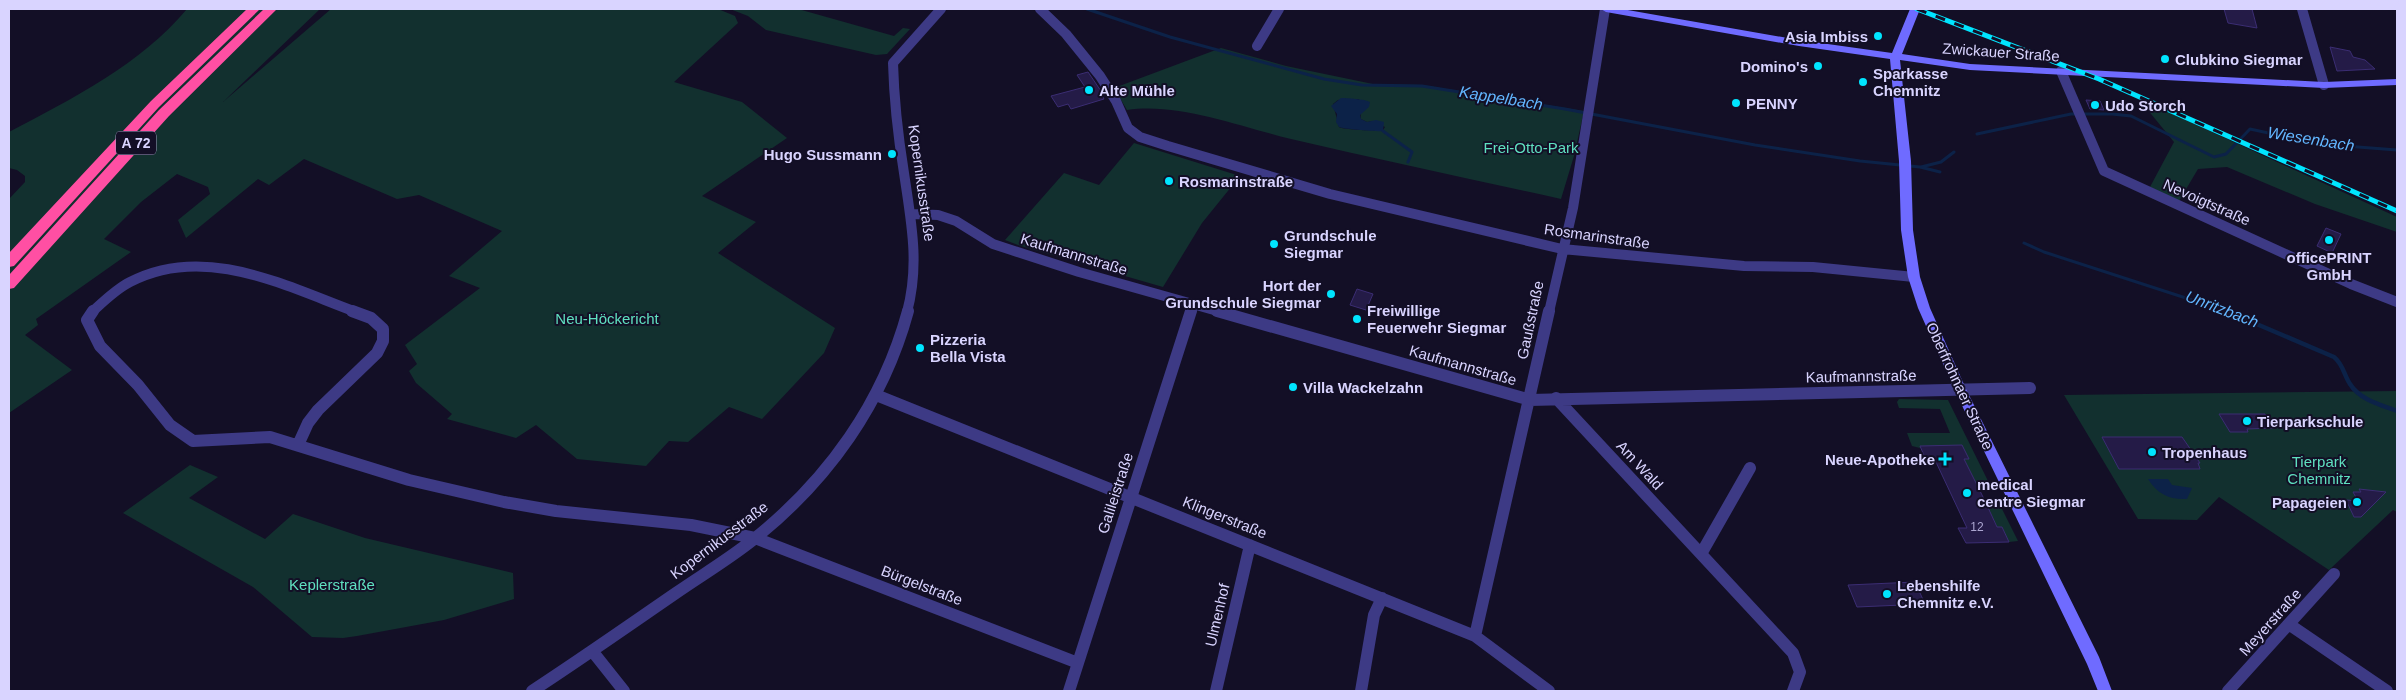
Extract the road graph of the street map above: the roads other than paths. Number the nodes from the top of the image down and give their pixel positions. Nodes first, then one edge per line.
1 (254, 9) edge
2 (271, 9) edge
3 (941, 9) edge
4 (1040, 9) edge
5 (1279, 9) edge
6 (1606, 9) edge
7 (1915, 9) edge
8 (2302, 9) edge
9 (1257, 46) dead end
10 (1895, 58) junction
11 (2061, 71) junction
12 (2397, 82) edge
13 (2324, 85) junction
14 (912, 214) junction
15 (1562, 249) junction
16 (9, 262) edge
17 (1914, 277) junction
18 (9, 284) edge
19 (2397, 302) edge
20 (1193, 304) junction
21 (2030, 388) dead end
22 (1960, 389) junction
23 (876, 395) junction
24 (1556, 398) junction
25 (1530, 400) junction
26 (298, 445) junction
27 (1750, 468) dead end
28 (1131, 496) junction
29 (755, 538) junction
30 (1250, 545) junction
31 (1701, 554) junction
32 (2334, 574) dead end
33 (1382, 598) junction
34 (2290, 625) junction
35 (1475, 636) junction
36 (593, 652) junction
37 (1078, 663) junction
38 (532, 691) edge
39 (624, 691) edge
40 (1069, 691) edge
41 (1216, 691) edge
42 (1361, 691) edge
43 (1549, 691) edge
44 (1794, 691) edge
45 (2105, 691) edge
46 (2228, 691) edge
47 (2387, 691) edge

1 - 16 highway, A 72
2 - 18 highway, A 72
3 - 14 street, Kopernikusstraße
4 - 15 street, Rosmarinstraße
5 - 9 street
6 - 10 main road, Zwickauer Straße
6 - 15 street, Gaußstraße
7 - 10 main road
8 - 13 street
10 - 11 main road, Zwickauer Straße
10 - 17 main road, Oberfrohnaer Straße
11 - 13 main road, Zwickauer Straße
11 - 19 street, Nevoigtstraße
12 - 13 main road, Zwickauer Straße
14 - 20 street, Kaufmannstraße
14 - 23 street, Kopernikusstraße
15 - 17 street, Rosmarinstraße
15 - 25 street, Gaußstraße
17 - 22 main road, Oberfrohnaer Straße
20 - 25 street, Kaufmannstraße
20 - 28 street, Galileistraße
21 - 22 street, Kaufmannstraße
22 - 24 street, Kaufmannstraße
22 - 45 main road, Oberfrohnaer Straße
23 - 28 street, Klingerstraße
23 - 29 street, Kopernikusstraße
24 - 25 street, Kaufmannstraße
24 - 31 street, Am Wald
25 - 35 street, Gaußstraße
26 - 26 street
26 - 29 street
27 - 31 street
28 - 30 street, Klingerstraße
28 - 37 street, Galileistraße
29 - 36 street, Kopernikusstraße
29 - 37 street, Bürgelstraße
30 - 33 street, Klingerstraße
30 - 41 street, Ulmenhof
31 - 44 street, Am Wald
32 - 34 street, Meyerstraße
33 - 35 street, Klingerstraße
33 - 42 street
34 - 46 street, Meyerstraße
34 - 47 street
35 - 43 street, Klingerstraße
36 - 38 street, Kopernikusstraße
36 - 39 street
37 - 40 street, Galileistraße

